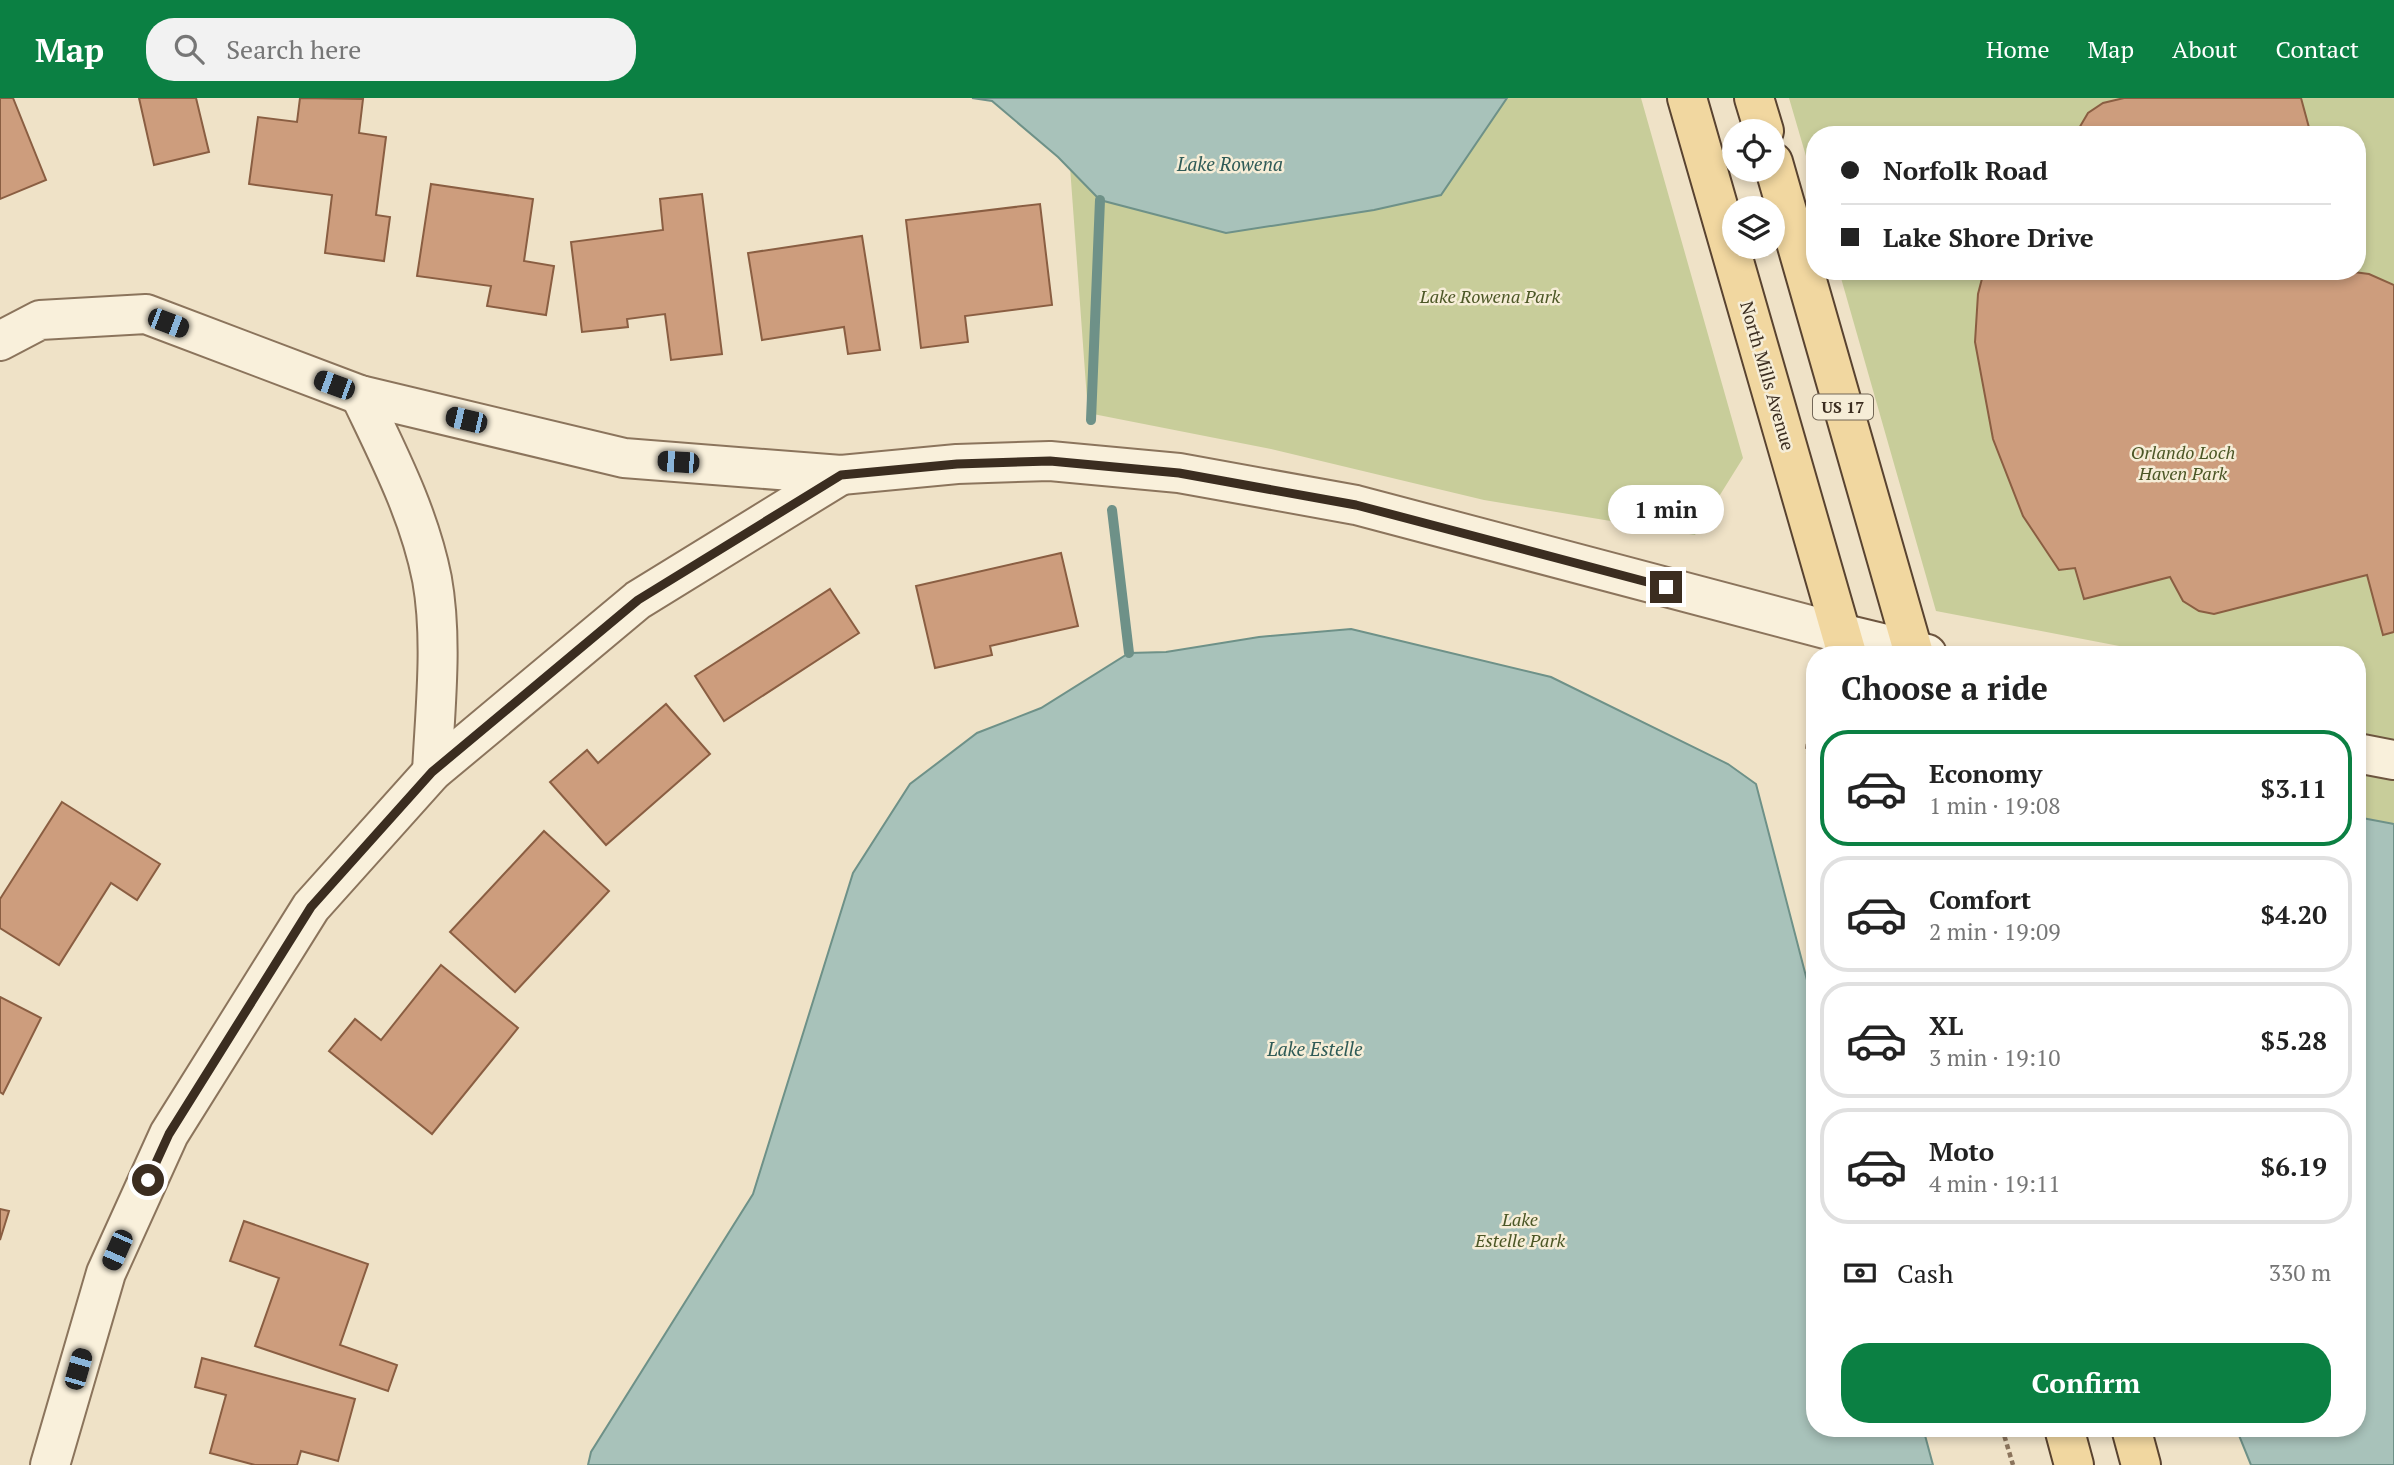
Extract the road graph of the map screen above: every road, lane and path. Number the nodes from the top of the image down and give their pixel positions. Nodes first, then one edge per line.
1 (1687, 98) edge
2 (1754, 98) edge
3 (1760, 119) edge
4 (1779, 182) edge
5 (1806, 274) edge
6 (1808, 280) edge
7 (0, 341) edge
8 (360, 394) junction
9 (841, 475) junction
10 (1843, 644) edge
11 (1916, 646) edge
12 (2366, 755) edge
13 (2394, 760) edge
14 (432, 772) junction
15 (2004, 1437) edge
16 (2066, 1437) edge
17 (2133, 1437) edge
18 (50, 1465) edge
19 (2012, 1465) edge
20 (2074, 1465) edge
21 (2141, 1465) edge

1 - 10 main road, North Mills Avenue
2 - 3 main road
4 - 5 main road, US 17
6 - 11 main road, US 17
7 - 8 street
8 - 9 street
8 - 14 street
9 - 10 street
9 - 14 street
12 - 13 street
14 - 18 street
15 - 19 path
16 - 20 main road
17 - 21 main road

